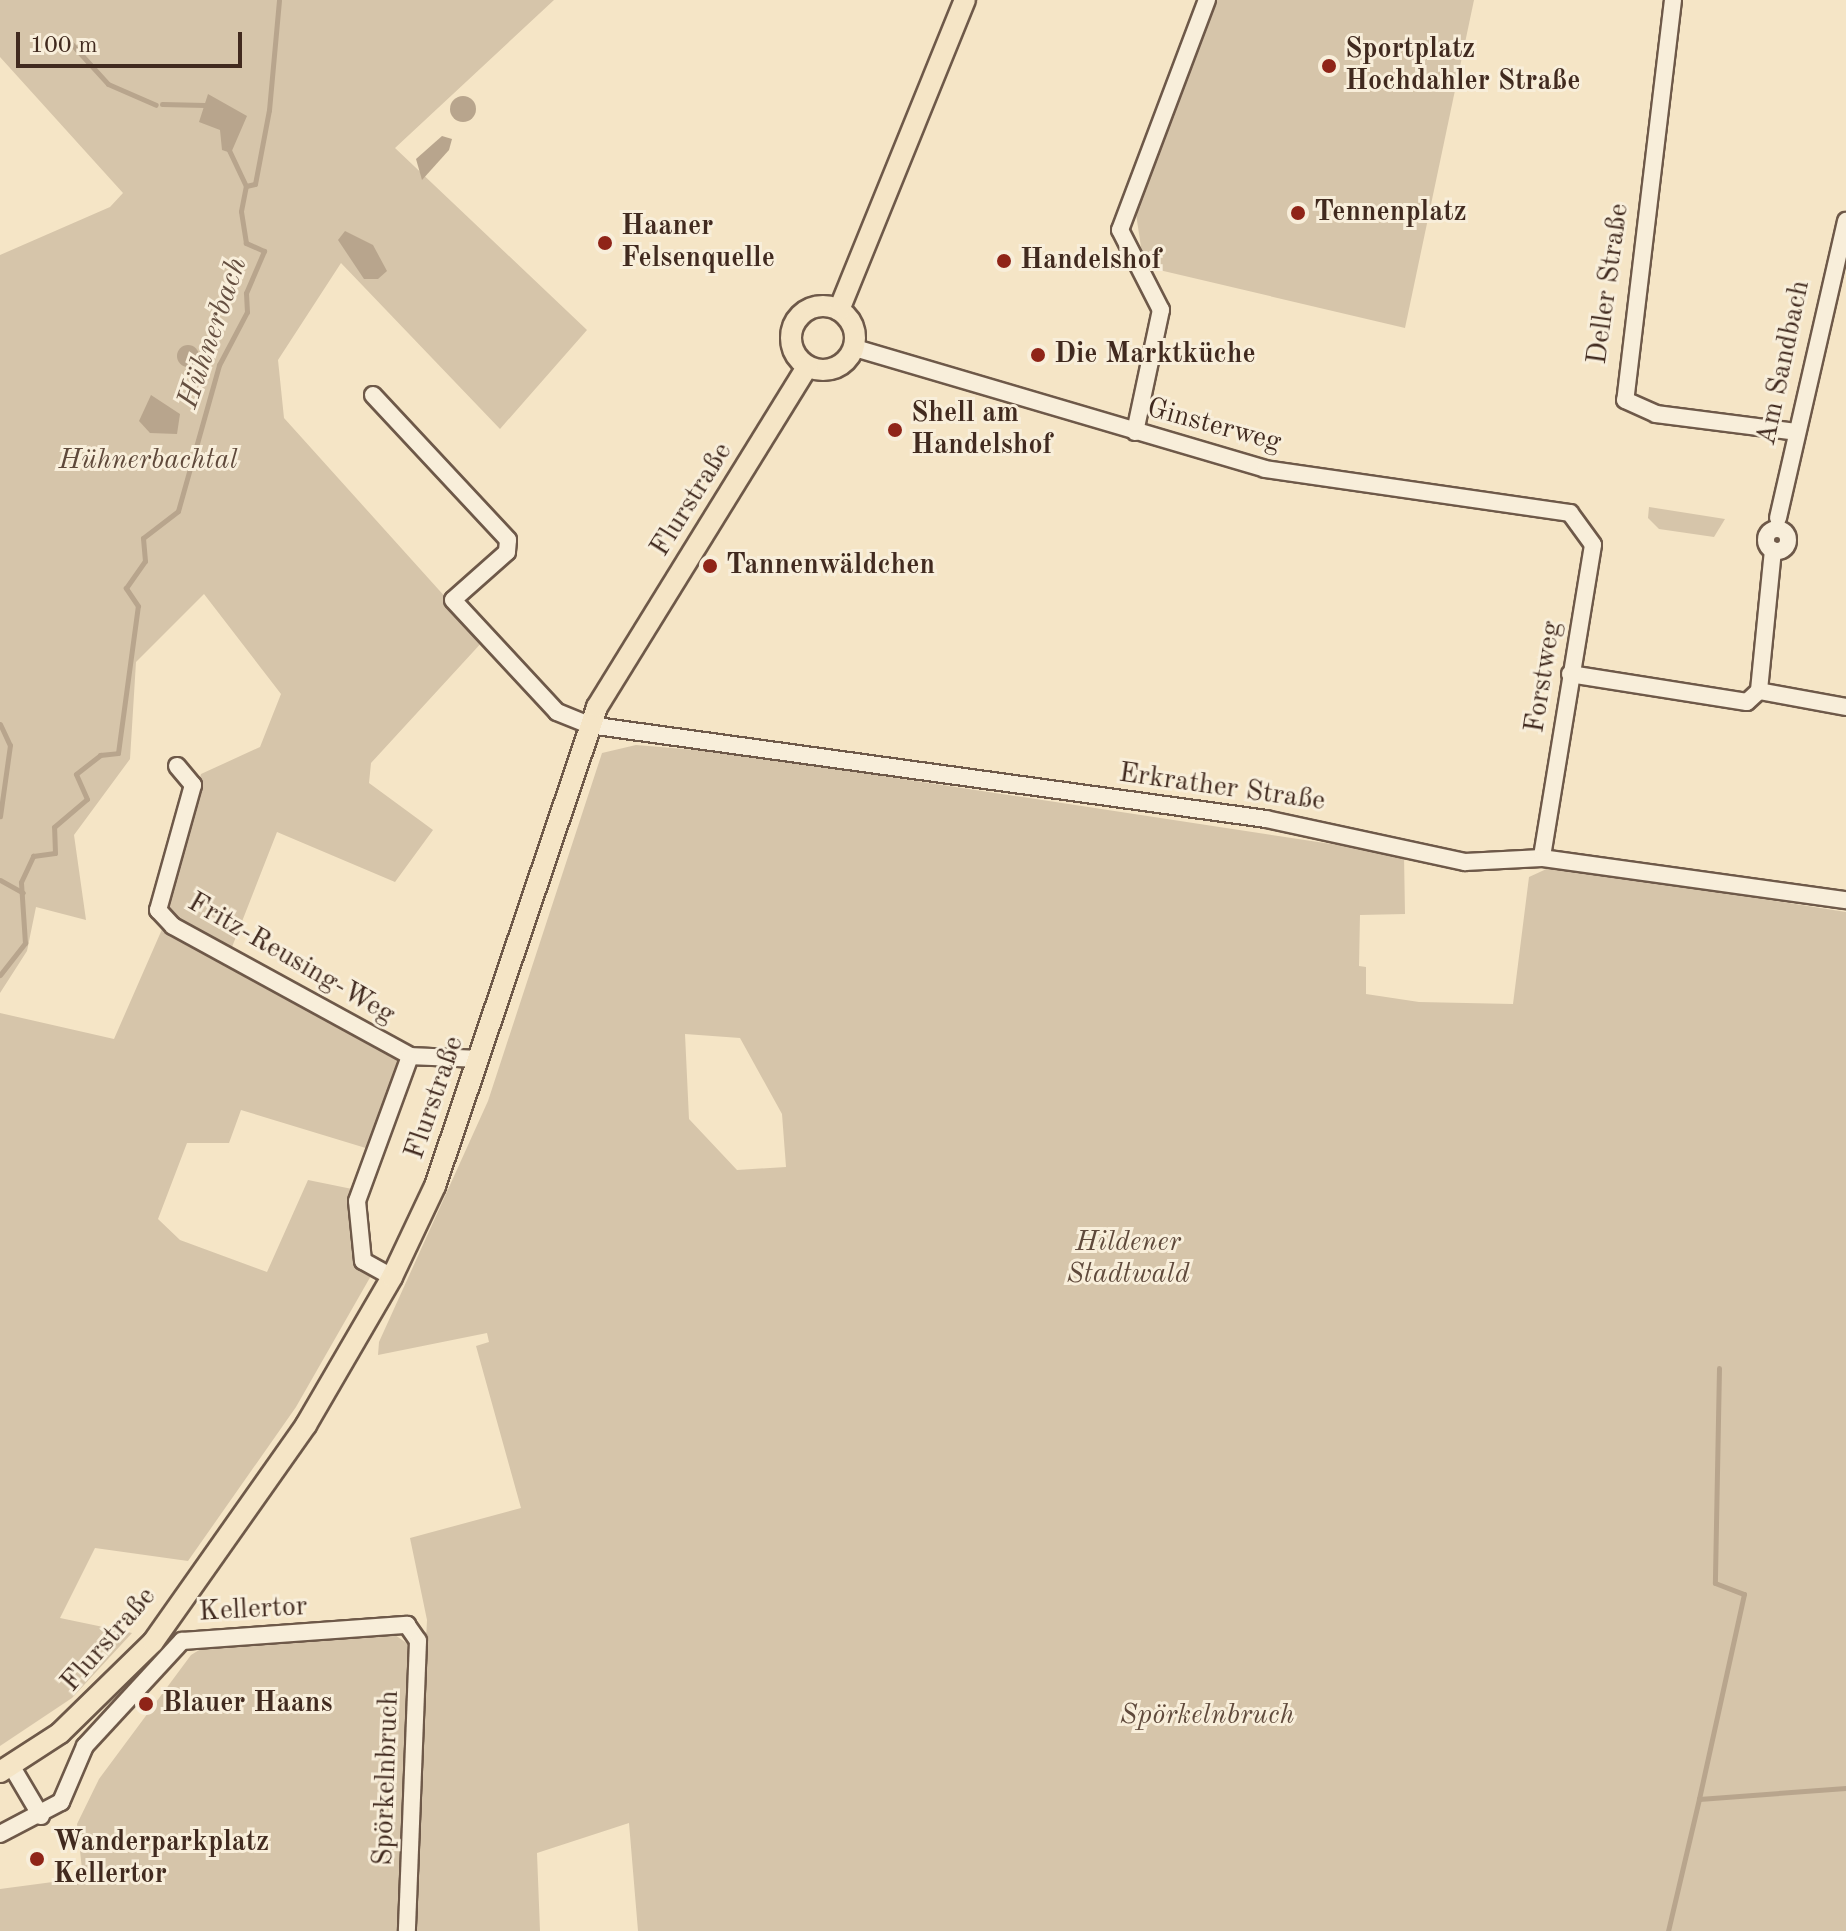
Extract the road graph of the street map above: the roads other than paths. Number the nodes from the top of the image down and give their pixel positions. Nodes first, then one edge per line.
1 (965, 0) edge
2 (1207, 0) edge
3 (1673, 0) edge
4 (1846, 221) edge
5 (839, 310) junction
6 (855, 348) junction
7 (807, 367) junction
8 (373, 395) dead end
9 (1135, 432) junction
10 (1796, 432) junction
11 (1570, 513) joint
12 (1778, 518) dead end
13 (1773, 550) dead end
14 (1570, 674) junction
15 (1759, 691) junction
16 (1846, 707) edge
17 (589, 725) junction
18 (177, 766) dead end
19 (1542, 858) junction
20 (1846, 900) edge
21 (410, 1056) junction
22 (479, 1059) junction
23 (392, 1277) junction
24 (413, 1627) joint
25 (6, 1770) edge
26 (41, 1816) junction
27 (0, 1834) edge
28 (407, 1931) edge

1 - 5 main road
2 - 9 street
3 - 10 street, Deller Straße
4 - 10 street, Am Sandbach
5 - 6 main road
5 - 7 main road
6 - 7 main road
6 - 9 street, Ginsterweg
7 - 17 main road, Flurstraße
8 - 17 street
9 - 11 street, Ginsterweg
10 - 12 street, Am Sandbach
11 - 14 street, Forstweg
13 - 15 street
14 - 15 street
14 - 19 street, Forstweg
15 - 16 street
17 - 19 street, Erkrather Straße
17 - 22 main road, Flurstraße
18 - 21 street, Fritz-Reusing-Weg
19 - 20 street, Erkrather Straße
21 - 22 street, Fritz-Reusing-Weg
21 - 23 street, Fritz-Reusing-Weg
22 - 23 main road, Flurstraße
23 - 25 main road, Flurstraße
24 - 26 street, Kellertor
24 - 28 street, Spörkelnbruch
25 - 26 street
26 - 27 street, Kellertor

